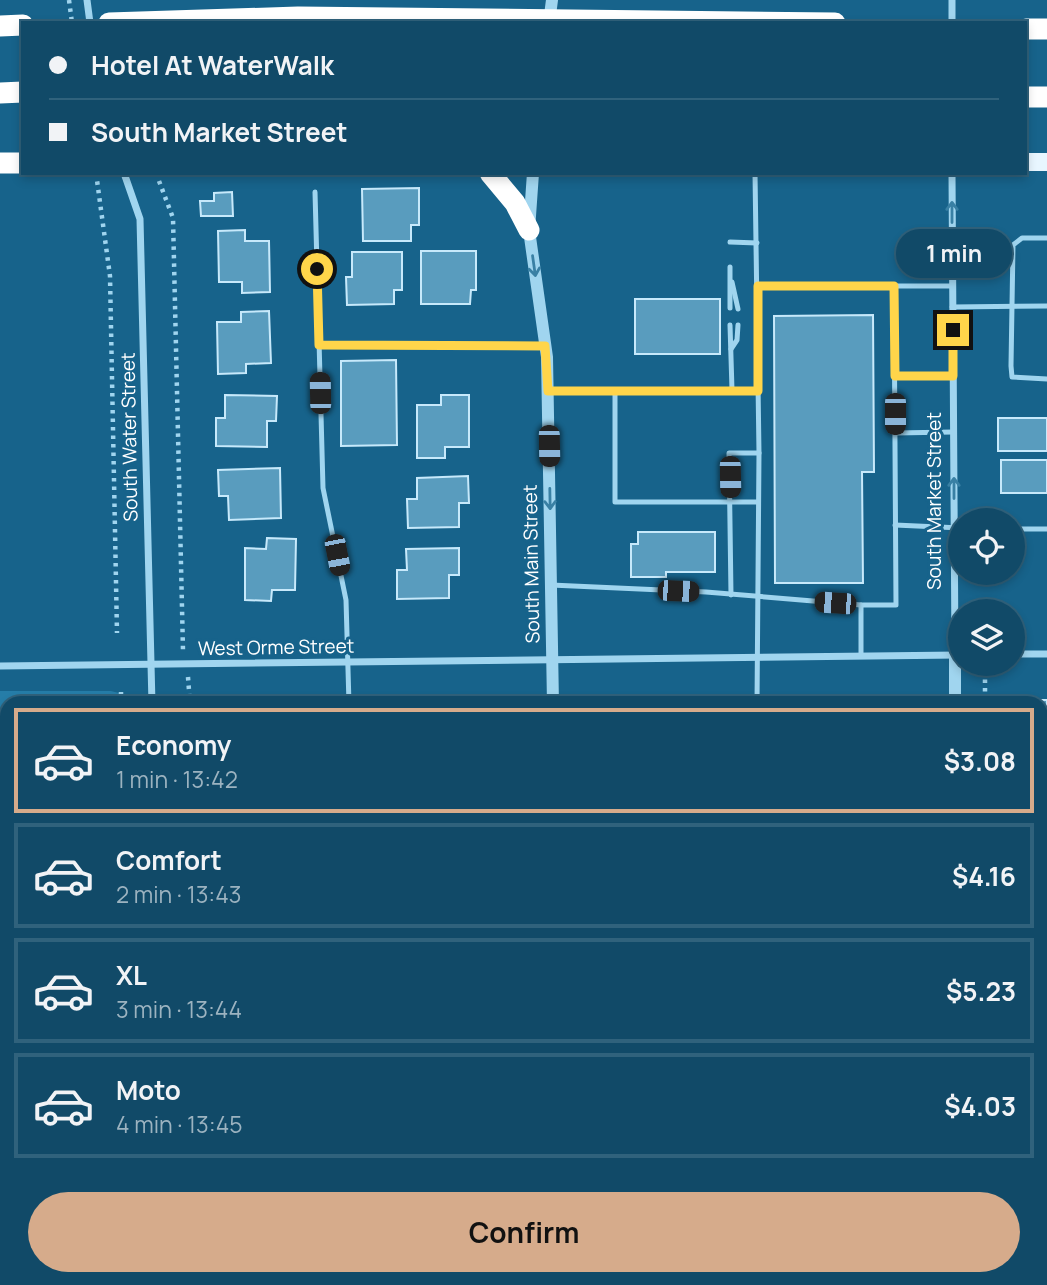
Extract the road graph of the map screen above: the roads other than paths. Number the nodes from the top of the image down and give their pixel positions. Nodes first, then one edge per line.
1 (87, 0) edge
2 (552, 0) edge
3 (952, 0) edge
4 (90, 21) edge
5 (172, 21) edge
6 (549, 21) edge
7 (656, 21) edge
8 (952, 21) edge
9 (21, 25) edge
10 (0, 26) edge
11 (1027, 29) edge
12 (1047, 29) edge
13 (21, 92) edge
14 (0, 93) edge
15 (1027, 97) edge
16 (1047, 97) edge
17 (1027, 162) edge
18 (1047, 162) edge
19 (0, 163) edge
20 (21, 163) edge
21 (125, 175) edge
22 (492, 175) edge
23 (533, 175) edge
24 (755, 175) edge
25 (952, 175) edge
26 (315, 192) dead end
27 (529, 230) junction
28 (1047, 238) edge
29 (730, 242) dead end
30 (757, 243) junction
31 (730, 267) dead end
32 (730, 278) junction
33 (758, 286) junction
34 (894, 286) junction
35 (952, 286) junction
36 (1012, 306) junction
37 (1047, 306) edge
38 (952, 307) junction
39 (730, 308) dead end
40 (738, 309) dead end
41 (730, 325) dead end
42 (738, 325) dead end
43 (319, 345) junction
44 (545, 346) junction
45 (731, 349) junction
46 (895, 376) junction
47 (953, 376) junction
48 (1047, 379) edge
49 (732, 390) junction
50 (548, 391) junction
51 (615, 391) junction
52 (758, 391) junction
53 (953, 432) junction
54 (895, 433) junction
55 (759, 453) junction
56 (730, 500) junction
57 (758, 502) junction
58 (956, 508) edge
59 (895, 525) junction
60 (948, 528) edge
61 (1025, 529) edge
62 (1047, 529) edge
63 (551, 585) junction
64 (731, 595) junction
65 (758, 598) junction
66 (860, 604) junction
67 (948, 654) edge
68 (1025, 654) edge
69 (1047, 654) edge
70 (860, 655) junction
71 (757, 656) junction
72 (552, 658) junction
73 (349, 662) junction
74 (150, 665) junction
75 (0, 666) edge
76 (957, 676) edge
77 (152, 696) edge
78 (349, 696) edge
79 (553, 696) edge
80 (757, 696) edge
81 (955, 696) edge

1 - 4 street
2 - 6 street
3 - 8 street
5 - 7 highway, bridge
9 - 10 highway
11 - 12 highway
13 - 14 highway
15 - 16 highway
17 - 18 main road
19 - 20 highway
21 - 74 street, South Water Street
22 - 27 highway
23 - 27 street, South Main Street
24 - 30 lane
35 -> 25 street, South Market Street
26 - 43 lane
27 -> 44 street, South Main Street
28 - 36 lane
29 - 30 lane
30 - 33 lane
31 - 32 lane
32 - 39 lane
32 - 40 lane
33 - 34 lane
33 - 52 lane
34 - 35 lane
34 - 46 lane
35 - 38 street, South Market Street
36 - 37 lane
36 - 38 lane
36 - 48 lane
38 - 47 street, South Market Street
41 - 45 lane
42 - 45 lane
43 - 44 lane
43 - 73 lane
44 - 50 street, South Main Street
45 - 49 lane
46 - 47 lane
46 - 54 lane
47 - 53 street, South Market Street
49 - 51 lane
49 - 52 lane
50 - 51 lane
50 -> 63 street, South Main Street
51 - 56 lane
52 - 55 lane
53 - 54 lane
58 -> 53 street, South Market Street
54 - 59 lane
55 - 56 lane
55 - 57 lane
56 - 57 lane
56 - 64 lane
57 - 65 lane
59 - 60 lane
59 - 66 lane
61 - 62 lane
63 - 64 lane
63 - 72 street, South Main Street
64 - 65 lane
65 - 66 lane
65 - 71 lane
66 - 70 lane
67 - 70 street, West Orme Street
68 - 69 street
70 - 71 street, West Orme Street
71 - 72 street, West Orme Street
71 - 80 lane
72 - 73 street, West Orme Street
72 - 79 street, South Main Street
73 - 74 street, West Orme Street
73 - 78 lane
74 - 75 street, West Orme Street
74 - 77 street, South Water Street
76 - 81 street, South Market Street

